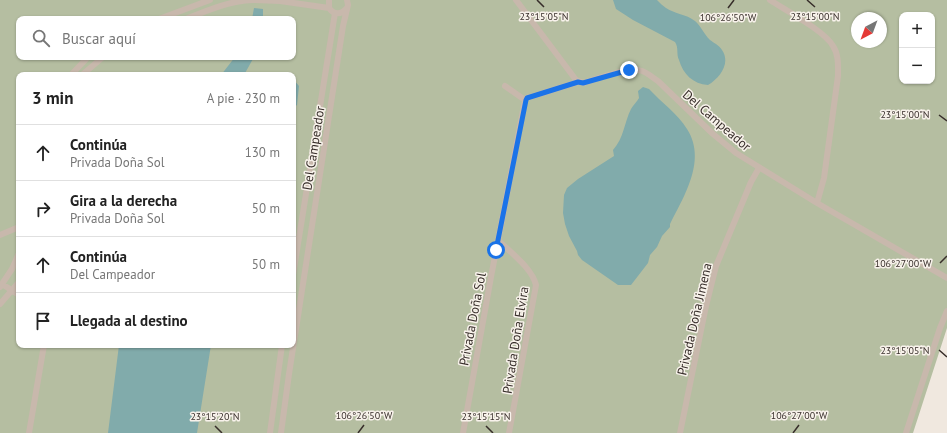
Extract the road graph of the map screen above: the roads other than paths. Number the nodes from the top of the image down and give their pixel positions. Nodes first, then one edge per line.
1 (210, 0) edge
2 (253, 0) edge
3 (329, 0) edge
4 (347, 0) edge
5 (516, 0) edge
6 (770, 0) edge
7 (329, 8) junction
8 (347, 8) junction
9 (335, 13) junction
10 (167, 16) edge
11 (193, 16) edge
12 (85, 60) edge
13 (98, 60) edge
14 (74, 72) edge
15 (85, 72) edge
16 (578, 82) junction
17 (505, 86) dead end
18 (526, 100) junction
19 (314, 142) junction
20 (325, 144) junction
21 (759, 168) junction
22 (817, 203) junction
23 (16, 228) edge
24 (0, 235) edge
25 (498, 240) junction
26 (296, 257) joint
27 (307, 259) junction
28 (16, 260) edge
29 (947, 278) edge
30 (1, 286) edge
31 (16, 286) edge
32 (12, 291) junction
33 (16, 293) edge
34 (0, 304) edge
35 (947, 311) edge
36 (296, 329) edge
37 (43, 348) edge
38 (282, 348) edge
39 (293, 348) edge
40 (278, 372) junction
41 (289, 374) junction
42 (29, 433) edge
43 (270, 433) edge
44 (281, 433) edge
45 (463, 433) edge
46 (509, 433) edge
47 (680, 433) edge
48 (906, 433) edge

1 - 10 street
2 - 7 street
2 - 11 street
3 - 7 street
4 - 8 street, Del Campeador
5 - 16 street
6 - 22 street
7 - 9 street
8 - 9 street
8 - 20 street, Del Campeador
9 - 19 street, Del Campeador
12 - 14 street
13 - 15 street
16 - 18 street
16 - 21 street, Del Campeador
17 - 18 street
18 - 25 street, Privada Doña Sol
19 - 20 street
19 - 26 street, Del Campeador
20 - 27 street, Del Campeador
21 - 22 street, Del Campeador
21 - 47 street, Privada Doña Jimena
22 - 29 street, Del Campeador
23 - 24 street
25 - 45 street, Privada Doña Sol
25 - 46 street, Privada Doña Elvira
26 - 27 street
27 - 36 street, Del Campeador
28 - 30 street
30 - 32 street
31 - 32 street
32 - 33 street
32 - 34 street
35 - 48 street
37 - 42 street
38 - 40 street
39 - 41 street, Del Campeador
40 - 41 street
40 - 43 street
41 - 44 street, Del Campeador

